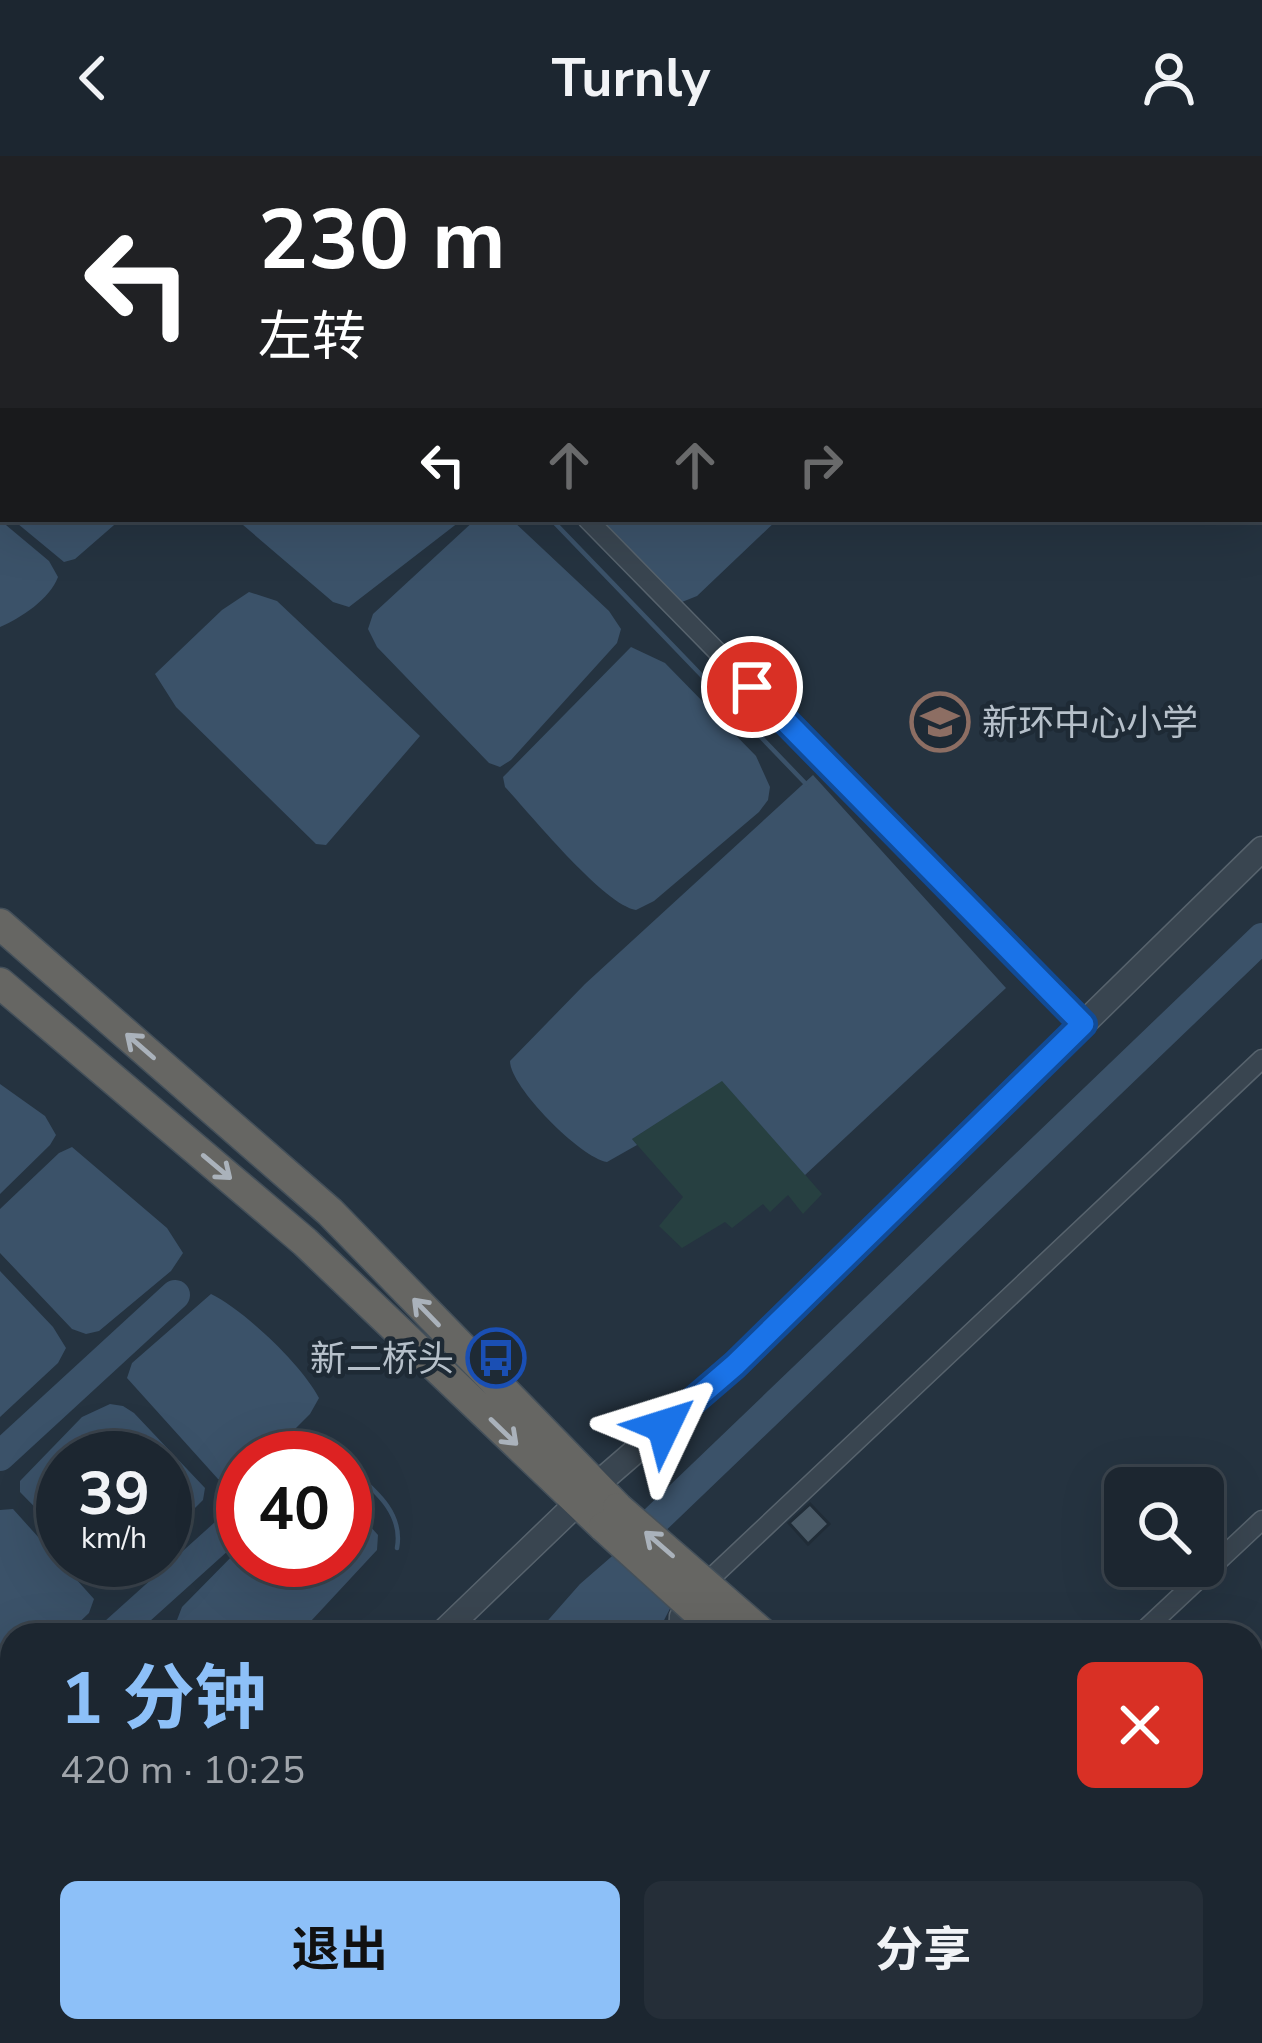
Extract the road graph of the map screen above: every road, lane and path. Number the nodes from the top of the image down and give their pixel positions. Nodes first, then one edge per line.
1 (589, 522) edge
2 (1262, 849) edge
3 (0, 924) edge
4 (0, 983) edge
5 (1083, 1024) junction
6 (1262, 1059) edge
7 (586, 1495) junction
8 (611, 1517) junction
9 (1262, 1520) edge
10 (453, 1623) edge
11 (679, 1623) edge
12 (712, 1623) edge
13 (748, 1623) edge
14 (1152, 1623) edge

1 - 5 street
2 - 5 street
7 -> 3 highway
4 -> 7 highway
5 - 7 street
6 - 11 street
7 - 8 highway
7 - 10 street
8 - 12 highway, bridge
13 -> 8 highway, bridge
9 - 14 street

